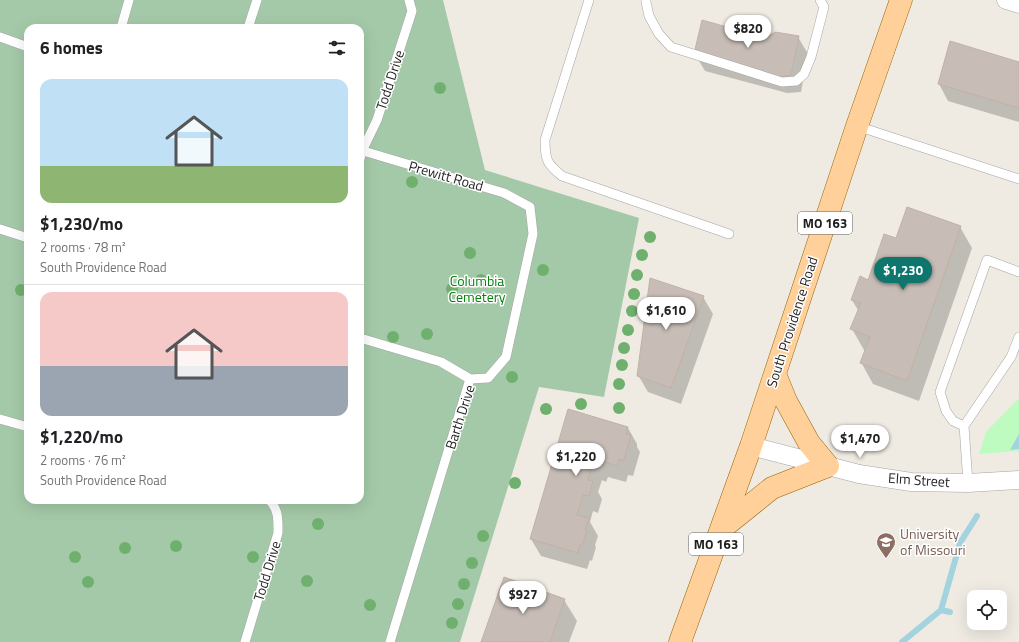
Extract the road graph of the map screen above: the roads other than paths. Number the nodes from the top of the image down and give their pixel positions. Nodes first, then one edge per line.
1 (129, 0) edge
2 (257, 0) edge
3 (409, 0) edge
4 (589, 0) edge
5 (646, 0) edge
6 (820, 0) edge
7 (901, 0) edge
8 (1006, 0) edge
9 (1019, 4) edge
10 (122, 24) edge
11 (249, 24) edge
12 (0, 37) edge
13 (24, 46) edge
14 (857, 126) junction
15 (364, 148) edge
16 (364, 155) edge
17 (1019, 179) edge
18 (530, 207) joint
19 (0, 229) edge
20 (729, 234) dead end
21 (24, 237) edge
22 (1019, 272) edge
23 (1019, 337) edge
24 (364, 339) edge
25 (775, 374) junction
26 (470, 379) junction
27 (0, 419) edge
28 (24, 426) edge
29 (964, 426) junction
30 (751, 446) junction
31 (828, 466) junction
32 (1019, 480) edge
33 (968, 483) junction
34 (273, 504) edge
35 (721, 530) junction
36 (245, 642) edge
37 (390, 642) edge
38 (680, 642) edge

1 - 10 lane
2 - 11 lane
3 - 15 lane, Todd Drive
4 - 20 lane
5 - 6 lane
7 - 14 main road, South Providence Road / MO 163
8 - 9 street
12 - 13 lane
14 - 17 lane
14 - 25 main road, South Providence Road / MO 163
16 - 18 lane, Prewitt Road
18 - 26 lane, Barth Drive
19 - 21 lane
22 - 29 lane
23 - 29 lane
24 - 26 lane
25 - 30 main road, South Providence Road / MO 163
25 - 31 main road
26 - 37 lane, Barth Drive
27 - 28 lane
29 - 33 lane
30 - 31 street, Elm Street
30 - 35 main road, South Providence Road / MO 163
31 - 33 street, Elm Street
31 - 35 main road
32 - 33 street, Elm Street
34 - 36 lane, Todd Drive
35 - 38 main road, South Providence Road / MO 163

